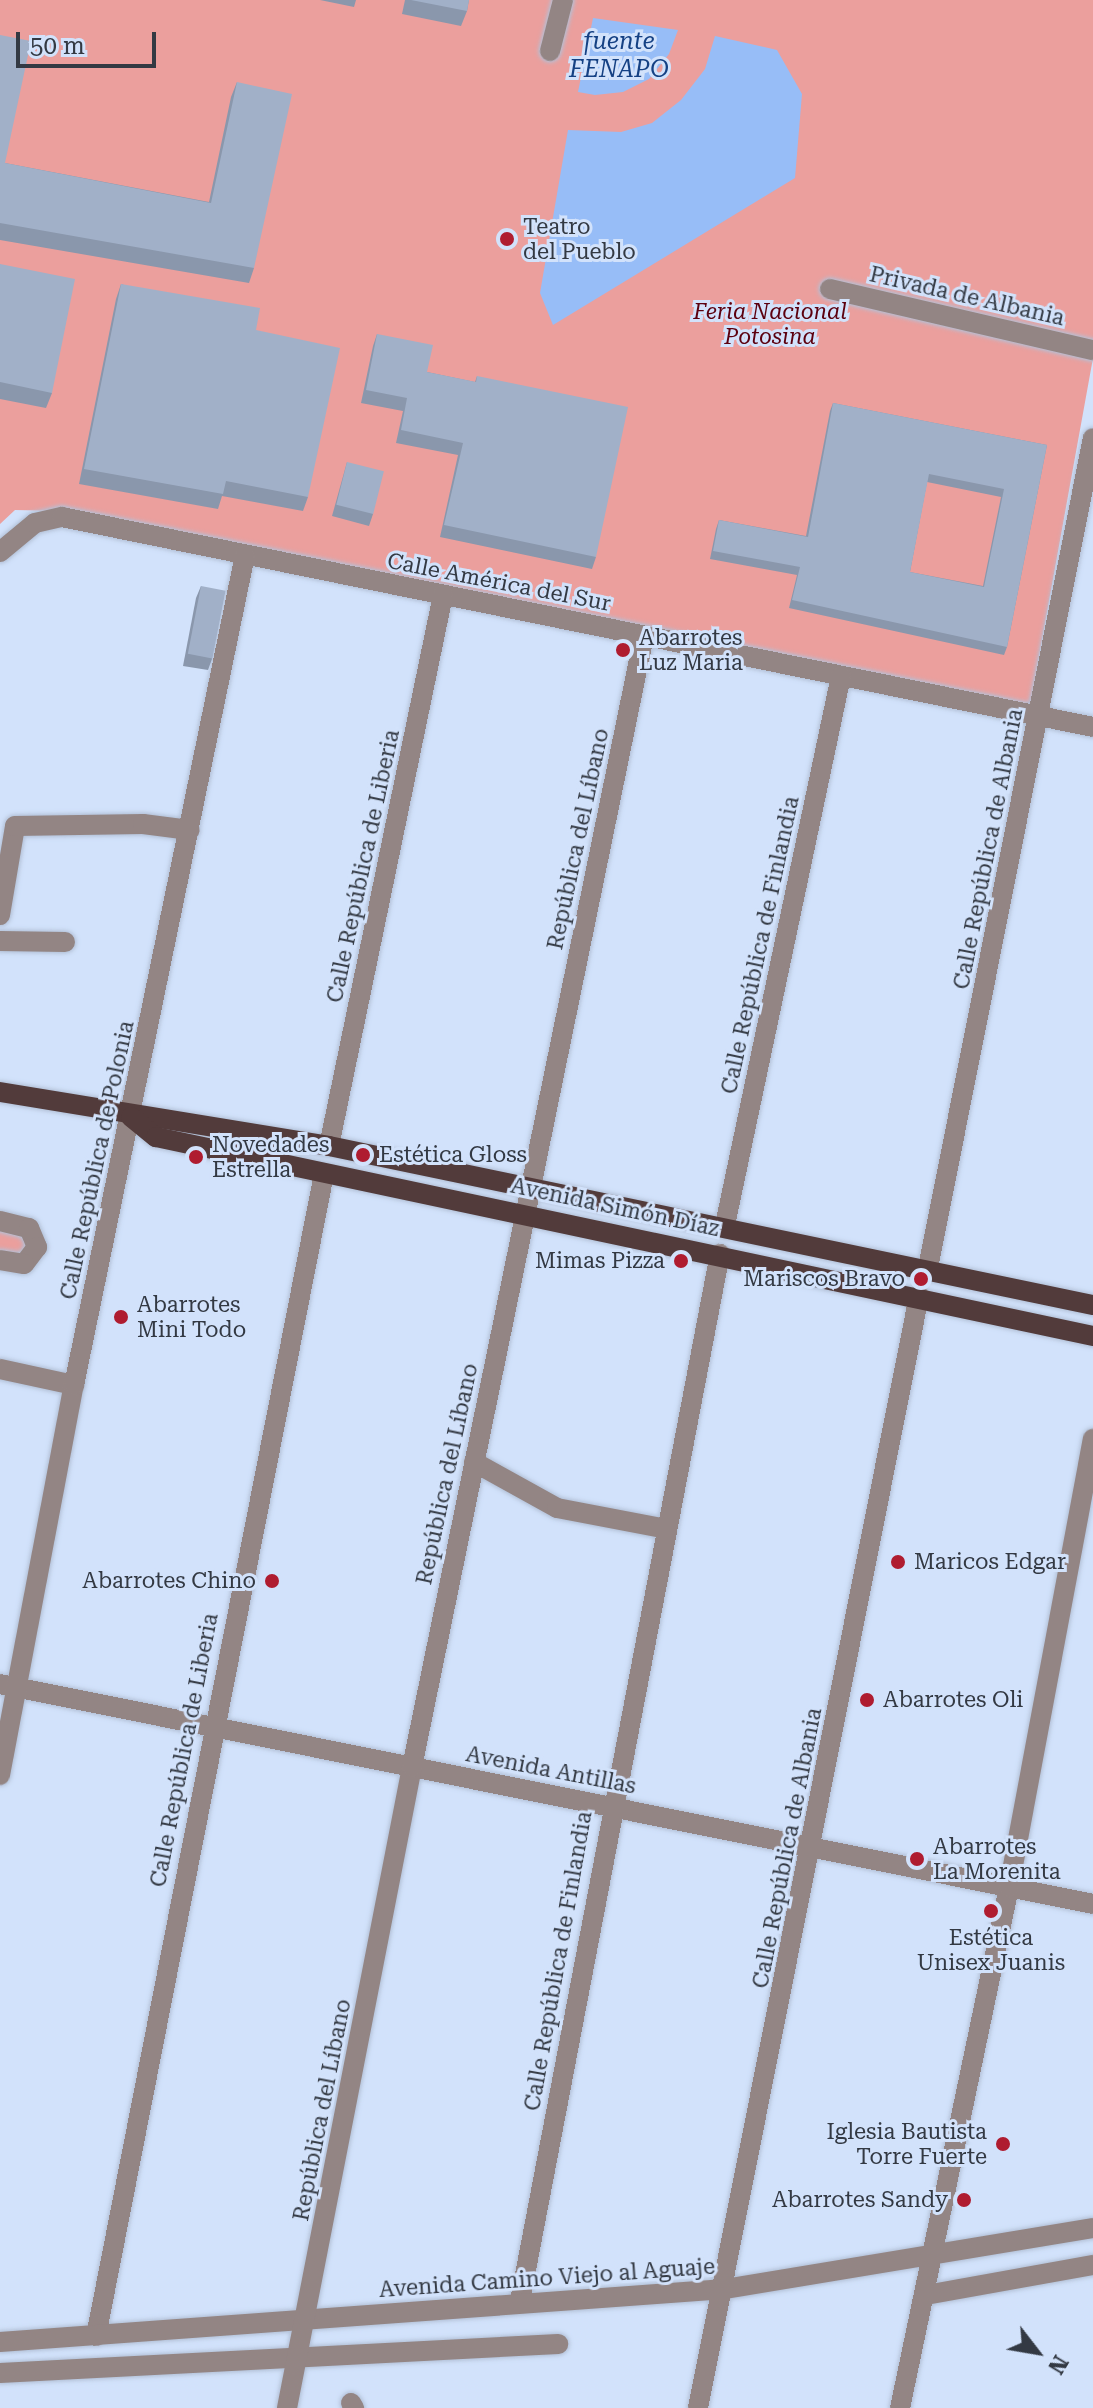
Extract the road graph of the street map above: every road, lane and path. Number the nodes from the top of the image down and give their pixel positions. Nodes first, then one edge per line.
1 (563, 0) edge
2 (550, 51) dead end
3 (830, 289) dead end
4 (1093, 350) edge
5 (1093, 438) edge
6 (0, 552) edge
7 (245, 555) junction
8 (443, 595) junction
9 (644, 636) junction
10 (841, 676) junction
11 (1039, 716) junction
12 (1093, 727) edge
13 (190, 830) junction
14 (0, 915) edge
15 (0, 941) edge
16 (65, 942) dead end
17 (0, 1092) edge
18 (131, 1117) junction
19 (329, 1146) junction
20 (324, 1174) junction
21 (531, 1188) junction
22 (526, 1212) junction
23 (0, 1221) edge
24 (725, 1225) junction
25 (720, 1254) junction
26 (0, 1260) edge
27 (928, 1268) junction
28 (919, 1296) junction
29 (1093, 1305) edge
30 (1093, 1336) edge
31 (0, 1369) edge
32 (74, 1385) junction
33 (1093, 1439) edge
34 (474, 1462) junction
35 (667, 1529) junction
36 (10, 1686) edge
37 (212, 1726) junction
38 (412, 1767) junction
39 (0, 1775) edge
40 (611, 1807) junction
41 (811, 1847) junction
42 (1009, 1887) junction
43 (1093, 1904) edge
44 (1093, 2228) edge
45 (934, 2254) junction
46 (1093, 2265) edge
47 (725, 2289) junction
48 (926, 2295) junction
49 (520, 2301) junction
50 (306, 2323) junction
51 (96, 2336) junction
52 (0, 2342) edge
53 (558, 2344) dead end
54 (299, 2356) junction
55 (0, 2373) edge
56 (287, 2408) edge
57 (698, 2408) edge
58 (900, 2408) edge

1 - 2 street
3 - 4 street, Privada de Albania
5 - 11 street, Calle República de Albania
6 - 7 street, Calle América del Sur
7 - 8 street, Calle América del Sur
7 - 13 street, Calle República de Polonia
8 - 9 street, Calle América del Sur
8 - 19 street, Calle República de Liberia
9 - 10 street, Calle América del Sur
9 - 21 street, República del Líbano
10 - 11 street, Calle América del Sur
10 - 24 street, Calle República de Finlandia
11 - 12 street, Calle América del Sur
11 - 27 street, Calle República de Albania
13 - 14 street
13 - 18 street, Calle República de Polonia
15 - 16 street
17 - 18 main road, Avenida Simón Díaz
18 - 19 main road, Avenida Simón Díaz
18 - 20 main road, Avenida Simón Díaz
18 - 32 street, Calle República de Polonia
19 - 21 main road, Avenida Simón Díaz
20 - 22 main road, Avenida Simón Díaz
20 - 37 street, Calle República de Liberia
21 - 22 street, República del Líbano
21 - 24 main road, Avenida Simón Díaz
22 - 25 main road, Avenida Simón Díaz
22 - 34 street, República del Líbano
23 - 26 street
24 - 27 main road, Avenida Simón Díaz
25 - 28 main road, Avenida Simón Díaz
25 - 35 street, Calle República de Finlandia
27 - 29 main road, Avenida Simón Díaz
28 - 30 main road, Avenida Simón Díaz
28 - 41 street, Calle República de Albania
31 - 32 street
32 - 36 street, Calle República de Polonia
33 - 42 street
34 - 35 street
34 - 38 street, República del Líbano
35 - 40 street, Calle República de Finlandia
36 - 37 street, Avenida Antillas
36 - 39 street, Calle República de Polonia
37 - 38 street, Avenida Antillas
37 - 51 street, Calle República de Liberia
38 - 40 street, Avenida Antillas
38 - 50 street, República del Líbano
40 - 41 street, Avenida Antillas
40 - 49 street, Calle República de Finlandia
41 - 42 street, Avenida Antillas
41 - 47 street, Calle República de Albania
42 - 43 street, Avenida Antillas
42 - 45 street
44 - 45 street, Avenida Camino Viejo al Aguaje
45 - 47 street, Avenida Camino Viejo al Aguaje
45 - 48 street
46 - 48 street
47 - 49 street, Avenida Camino Viejo al Aguaje
47 - 57 street, Calle República de Albania
48 - 58 street
49 - 50 street, Avenida Camino Viejo al Aguaje
50 - 51 street, Avenida Camino Viejo al Aguaje
50 - 54 street, República del Líbano
51 - 52 street, Avenida Camino Viejo al Aguaje
53 - 54 street
54 - 55 street
54 - 56 street, República del Líbano

